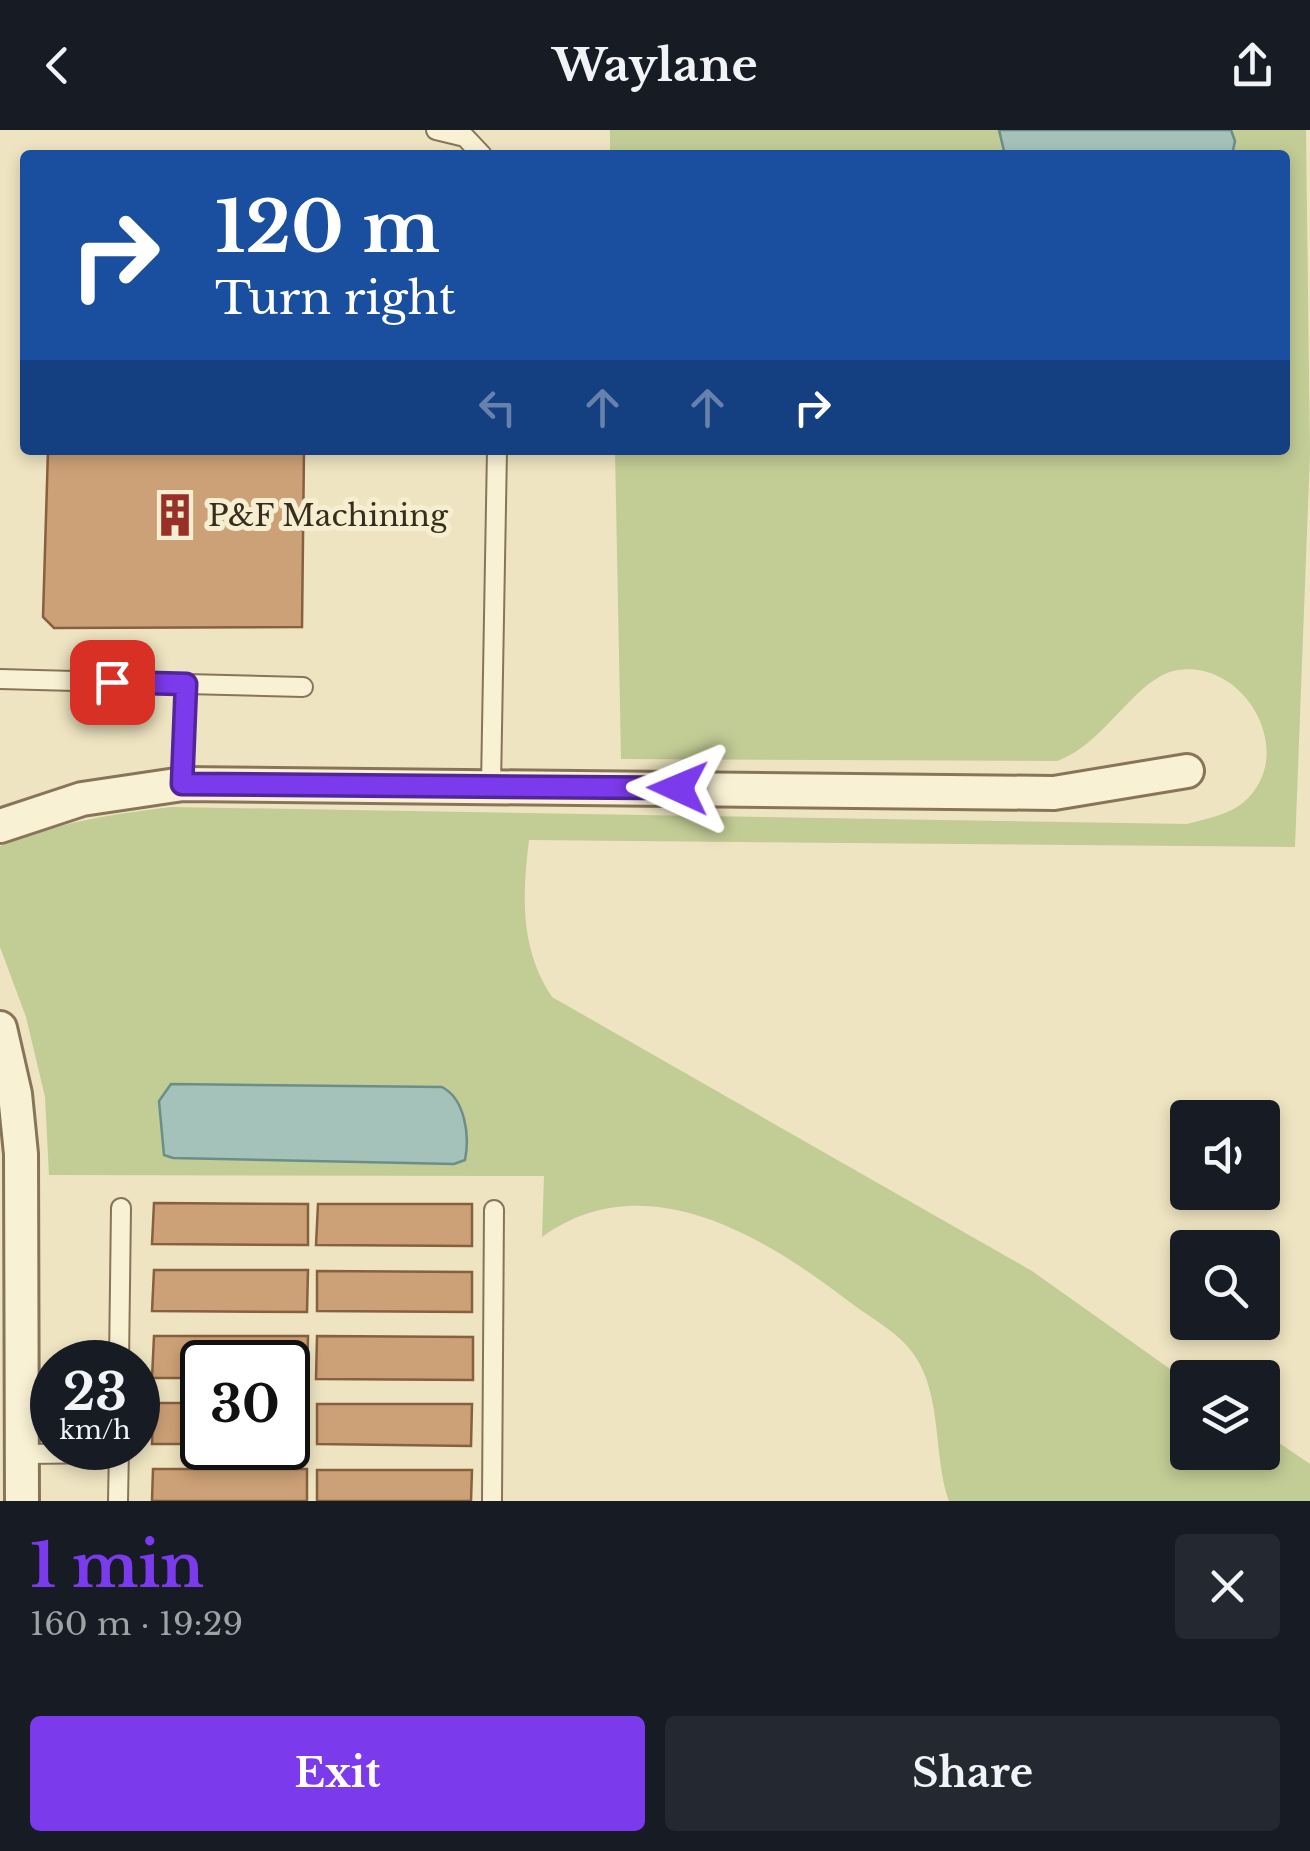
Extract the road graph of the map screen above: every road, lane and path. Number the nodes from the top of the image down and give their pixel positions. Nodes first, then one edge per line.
1 (436, 130) edge
2 (477, 150) edge
3 (497, 455) edge
4 (0, 680) edge
5 (186, 684) junction
6 (303, 687) dead end
7 (1187, 771) dead end
8 (182, 784) junction
9 (491, 785) junction
10 (0, 826) edge
11 (0, 1028) edge
12 (120, 1208) dead end
13 (494, 1210) dead end
14 (120, 1340) edge
15 (23, 1454) junction
16 (30, 1454) edge
17 (119, 1470) edge
18 (22, 1501) edge
19 (118, 1501) edge
20 (492, 1501) edge

1 - 2 lane
3 - 9 lane
4 - 5 lane
5 - 6 lane
5 - 8 lane
7 - 9 street
8 - 9 street
8 - 10 street
11 - 15 street
12 - 14 lane
13 - 20 lane
15 - 16 lane
15 - 18 street
17 - 19 lane

